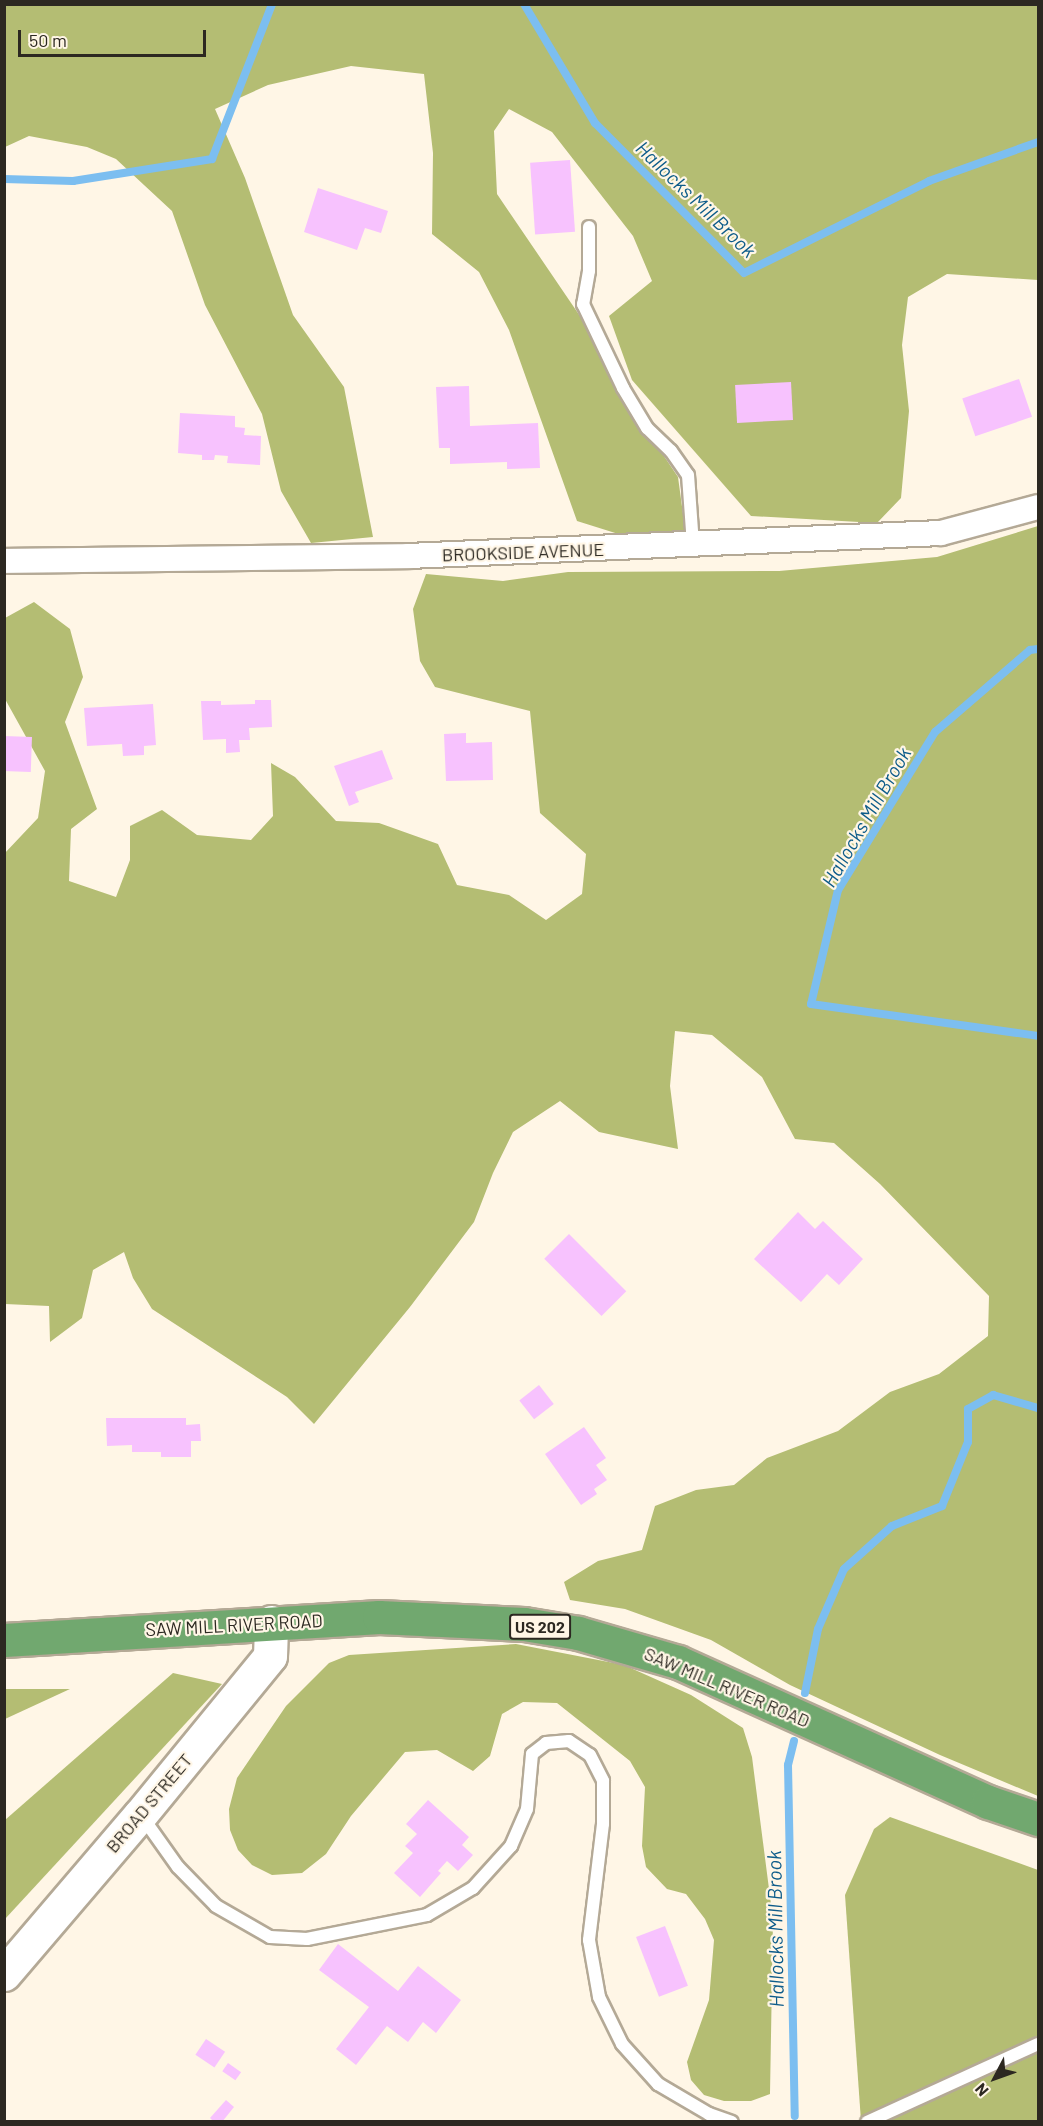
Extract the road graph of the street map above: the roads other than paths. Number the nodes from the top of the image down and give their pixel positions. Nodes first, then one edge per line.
1 (589, 227) dead end
2 (1038, 507) edge
3 (693, 545) junction
4 (4, 561) edge
5 (271, 1623) junction
6 (4, 1640) edge
7 (140, 1815) junction
8 (1038, 1819) edge
9 (4, 1974) edge
10 (1038, 2044) edge
11 (732, 2121) edge
12 (867, 2121) edge

1 - 3 lane
2 - 3 street, BROOKSIDE AVENUE
3 - 4 street, BROOKSIDE AVENUE
5 - 6 highway, SAW MILL RIVER ROAD / US 202
5 - 7 street, BROAD STREET
5 - 8 highway, SAW MILL RIVER ROAD / US 202
7 - 9 street, BROAD STREET
7 - 11 lane
10 - 12 lane

